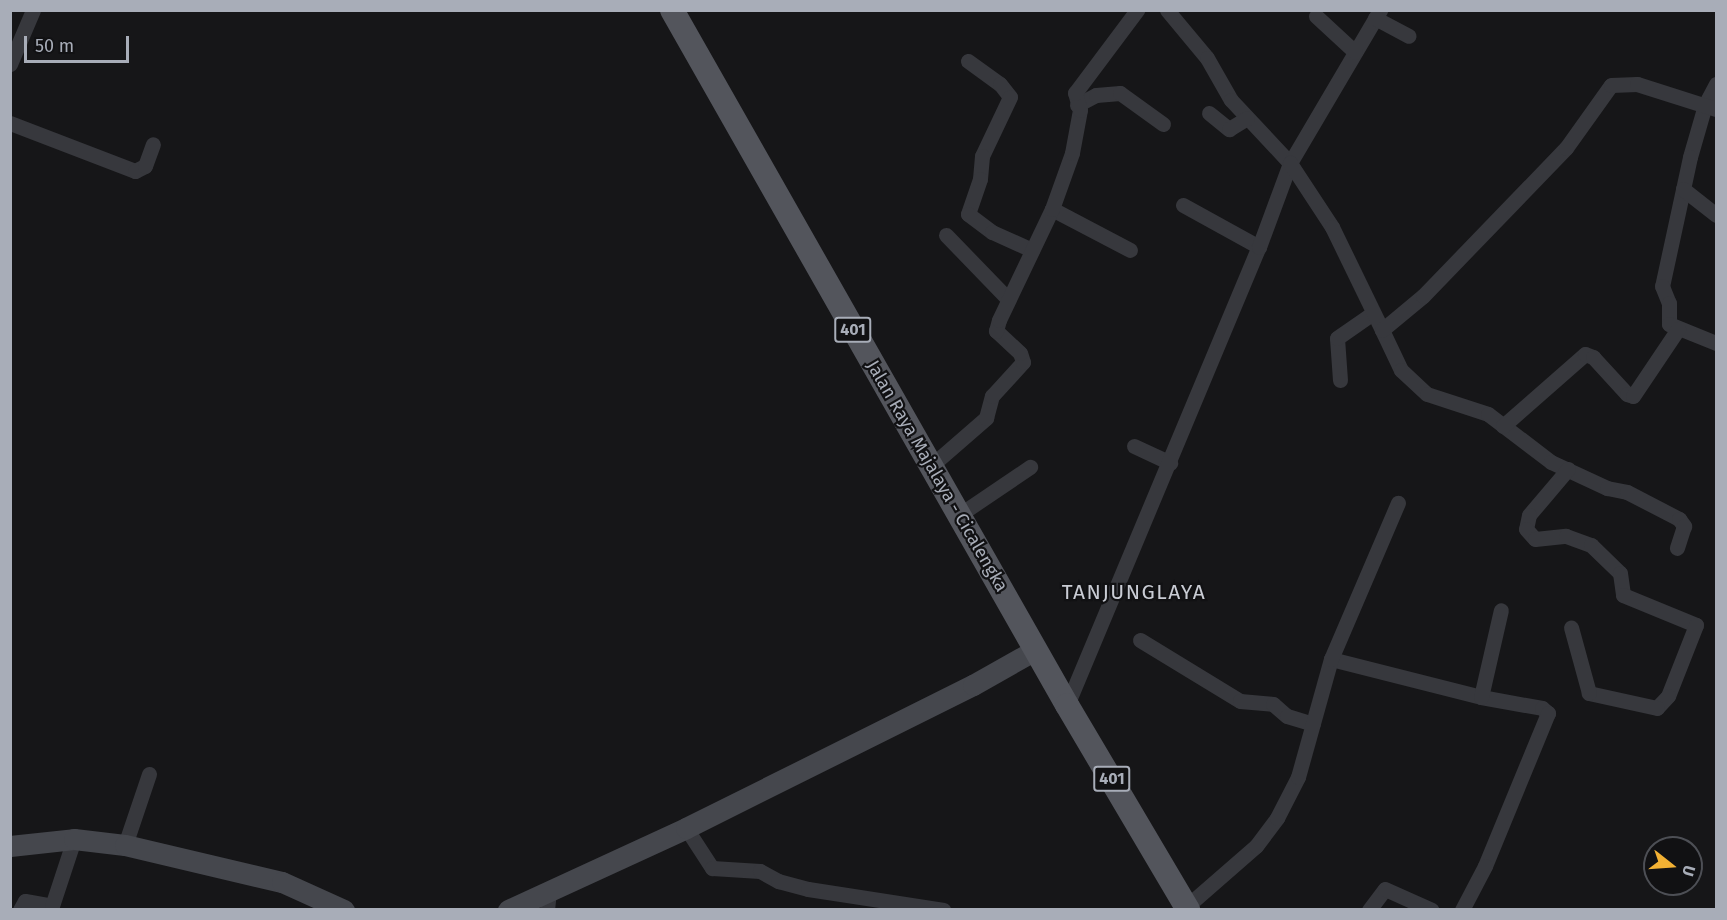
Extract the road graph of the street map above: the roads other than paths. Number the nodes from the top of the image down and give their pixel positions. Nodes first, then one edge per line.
1 (33, 10) edge
2 (672, 10) edge
3 (1137, 10) edge
4 (1167, 10) edge
5 (1377, 14) edge
6 (1316, 16) dead end
7 (1409, 36) dead end
8 (1355, 52) junction
9 (968, 61) dead end
10 (10, 64) edge
11 (1716, 84) edge
12 (1077, 105) junction
13 (1711, 107) edge
14 (1209, 113) dead end
15 (1247, 118) junction
16 (10, 123) edge
17 (1163, 124) dead end
18 (153, 144) dead end
19 (1290, 163) junction
20 (1683, 189) junction
21 (1183, 205) dead end
22 (1052, 209) junction
23 (1716, 215) edge
24 (946, 235) dead end
25 (1260, 246) junction
26 (1032, 250) junction
27 (1130, 250) dead end
28 (1008, 299) junction
29 (1373, 313) junction
30 (1382, 330) junction
31 (1678, 330) junction
32 (1716, 343) edge
33 (1340, 380) dead end
34 (1503, 426) junction
35 (1134, 446) dead end
36 (1170, 462) junction
37 (932, 465) junction
38 (1029, 467) dead end
39 (1568, 469) junction
40 (1398, 503) dead end
41 (959, 515) junction
42 (1677, 548) dead end
43 (1501, 610) dead end
44 (1571, 627) dead end
45 (1140, 640) dead end
46 (1035, 650) junction
47 (1331, 660) junction
48 (1480, 697) junction
49 (1067, 705) junction
50 (1313, 724) junction
51 (149, 774) dead end
52 (686, 828) junction
53 (74, 839) junction
54 (125, 845) junction
55 (10, 846) edge
56 (548, 900) edge
57 (56, 908) edge
58 (1187, 908) edge
59 (20, 909) edge
60 (344, 909) edge
61 (508, 909) edge
62 (943, 909) edge
63 (1369, 909) edge
64 (1432, 909) edge
65 (1462, 909) edge

1 - 10 street
2 - 37 main road, Jalan Raya Majalaya - Cicalengka / 401
3 - 12 street
4 - 15 street
5 - 7 street
5 - 8 street
6 - 8 street
8 - 19 street
9 - 26 street
11 - 13 street
12 - 17 street
12 - 22 street
13 - 20 street
13 - 30 street
14 - 15 street
15 - 19 street
16 - 18 street
19 - 25 street
19 - 29 street
20 - 23 street
20 - 31 street
21 - 25 street
22 - 26 street
22 - 27 street
24 - 28 street
25 - 36 street
26 - 28 street
28 - 37 street
29 - 30 street
29 - 33 street
30 - 34 street
31 - 32 street
31 - 34 street
34 - 39 street
35 - 36 street
36 - 49 street
37 - 41 main road, Jalan Raya Majalaya - Cicalengka / 401
38 - 41 street
39 - 42 street
39 - 44 street
40 - 47 street
41 - 46 main road, Jalan Raya Majalaya - Cicalengka / 401
43 - 48 street
45 - 50 street
46 - 49 main road, Jalan Raya Majalaya - Cicalengka / 401
46 - 52 street
47 - 48 street
47 - 50 street
48 - 65 street
49 - 58 main road, Jalan Raya Majalaya - Cicalengka / 401
50 - 58 street
51 - 54 street
52 - 56 street
52 - 62 street
53 - 54 street
53 - 55 street
53 - 57 street
54 - 60 street
56 - 61 street
57 - 59 street
63 - 64 street

